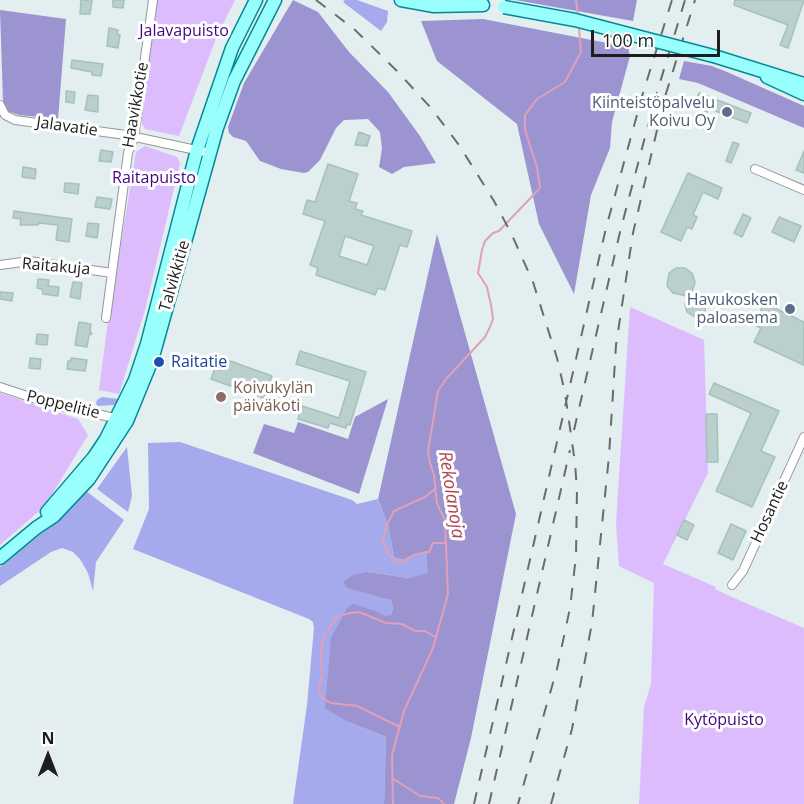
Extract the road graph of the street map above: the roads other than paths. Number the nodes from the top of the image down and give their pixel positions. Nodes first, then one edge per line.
1 (153, 0) edge
2 (256, 0) edge
3 (275, 0) edge
4 (401, 0) edge
5 (464, 0) edge
6 (483, 5) junction
7 (744, 66) junction
8 (804, 84) edge
9 (804, 94) edge
10 (0, 105) edge
11 (134, 137) junction
12 (197, 150) junction
13 (210, 153) junction
14 (755, 169) dead end
15 (804, 190) edge
16 (0, 265) edge
17 (112, 273) junction
18 (106, 318) dead end
19 (0, 387) edge
20 (122, 420) junction
21 (804, 437) edge
22 (0, 558) edge
23 (732, 585) dead end

1 - 11 street, Haavikkotie
2 - 12 main road, Talvikkitie
3 - 13 main road, Talvikkitie
4 - 6 main road
5 - 6 main road
6 - 7 main road, bridge
7 - 8 main road
7 - 9 main road
10 - 11 street, Jalavatie
11 - 12 street, Jalavatie
11 - 17 street, Haavikkotie
12 - 13 street, Jalavatie
12 - 20 main road, Talvikkitie
13 - 20 main road, Talvikkitie
14 - 15 street
16 - 17 street, Raitakuja
17 - 18 street, Haavikkotie
19 - 20 street, Poppelitie
20 - 22 main road, Talvikkitie
21 - 23 street, Hosantie

